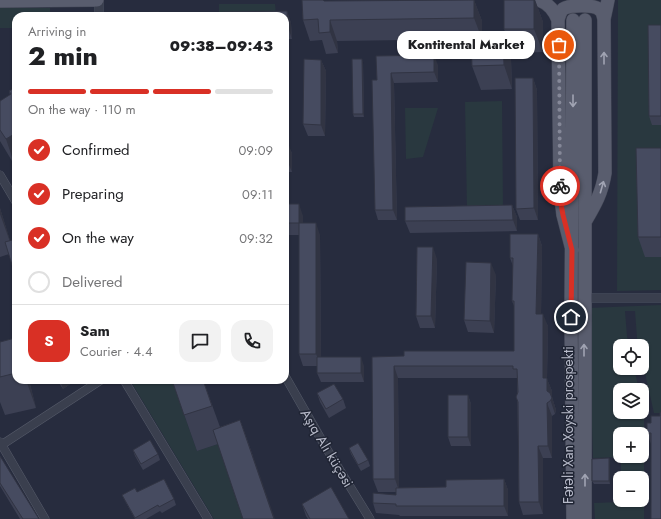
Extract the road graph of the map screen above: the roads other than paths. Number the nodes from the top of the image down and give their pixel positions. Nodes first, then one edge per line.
1 (98, 0) edge
2 (539, 0) edge
3 (608, 0) edge
4 (0, 1) edge
5 (99, 12) edge
6 (604, 18) junction
7 (558, 20) junction
8 (0, 175) edge
9 (12, 195) edge
10 (585, 222) junction
11 (572, 250) junction
12 (584, 298) junction
13 (661, 298) edge
14 (289, 383) edge
15 (95, 384) edge
16 (126, 384) edge
17 (1, 444) edge
18 (45, 519) edge
19 (208, 519) edge
20 (370, 519) edge
21 (573, 519) edge
22 (585, 519) edge

1 - 4 main road
1 - 5 street
2 - 7 main road
3 - 6 main road
6 - 7 main road
10 -> 6 main road
7 - 11 main road
8 - 9 street
10 -> 11 main road, Fətəli Xan Xoyski prospekti
10 - 12 main road, Fətəli Xan Xoyski prospekti
11 - 21 main road, Fətəli Xan Xoyski prospekti
12 - 13 street
22 -> 12 main road, Fətəli Xan Xoyski prospekti
14 - 20 street, Aşıq Alı küçəsi
15 - 17 street
16 - 19 street
17 - 18 street

